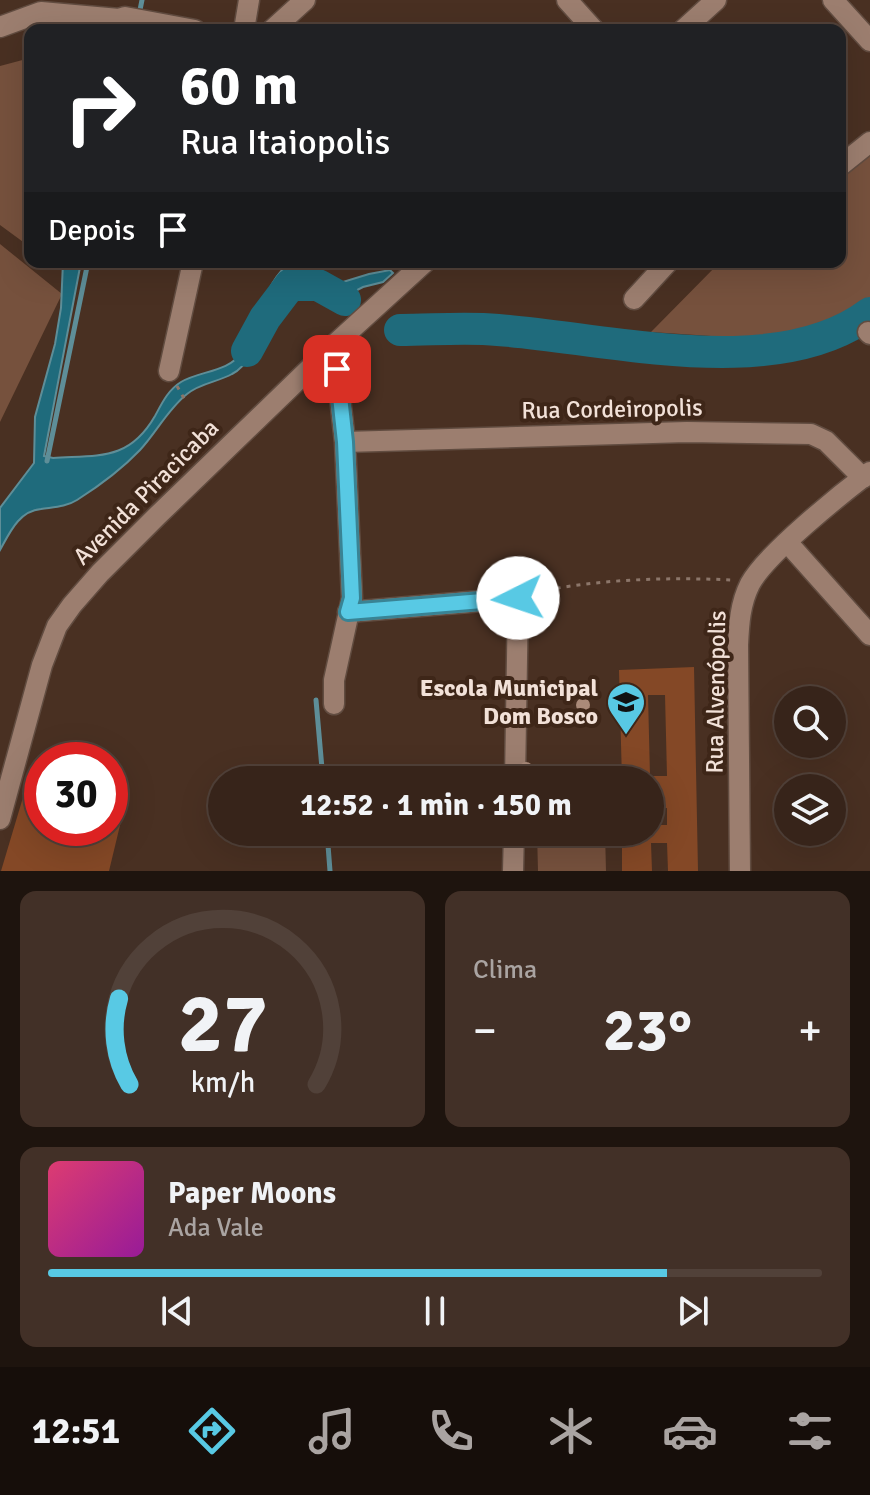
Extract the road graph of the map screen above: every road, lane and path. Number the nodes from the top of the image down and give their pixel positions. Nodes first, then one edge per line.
1 (249, 0) edge
2 (305, 0) edge
3 (567, 0) edge
4 (716, 0) edge
5 (833, 0) edge
6 (162, 24) edge
7 (245, 24) edge
8 (279, 24) edge
9 (589, 24) edge
10 (690, 24) edge
11 (0, 27) edge
12 (870, 41) edge
13 (870, 142) edge
14 (846, 161) edge
15 (192, 268) edge
16 (418, 268) edge
17 (662, 268) edge
18 (634, 299) dead end
19 (334, 345) junction
20 (171, 376) joint
21 (185, 400) dead end
22 (345, 442) junction
23 (866, 475) edge
24 (787, 542) junction
25 (751, 582) junction
26 (518, 598) junction
27 (348, 612) junction
28 (870, 635) edge
29 (334, 704) dead end
30 (515, 766) edge
31 (0, 819) edge
32 (514, 846) edge
33 (513, 871) edge
34 (740, 871) edge

1 - 7 street
2 - 8 street
3 - 9 street
4 - 10 street
5 - 12 street
6 - 11 street
13 - 14 street
15 - 20 street
16 - 19 street, Avenida Piracicaba
17 - 18 street
19 - 22 street
19 - 31 street, Avenida Piracicaba
20 - 21 path
22 - 23 street, Rua Cordeiropolis
22 - 27 street
23 - 24 street, Rua Alvenópolis
24 - 25 street, Rua Alvenópolis
24 - 28 street
25 - 26 path
25 - 34 street, Rua Alvenópolis
26 - 27 street
26 - 30 street
27 - 29 street
32 - 33 street

